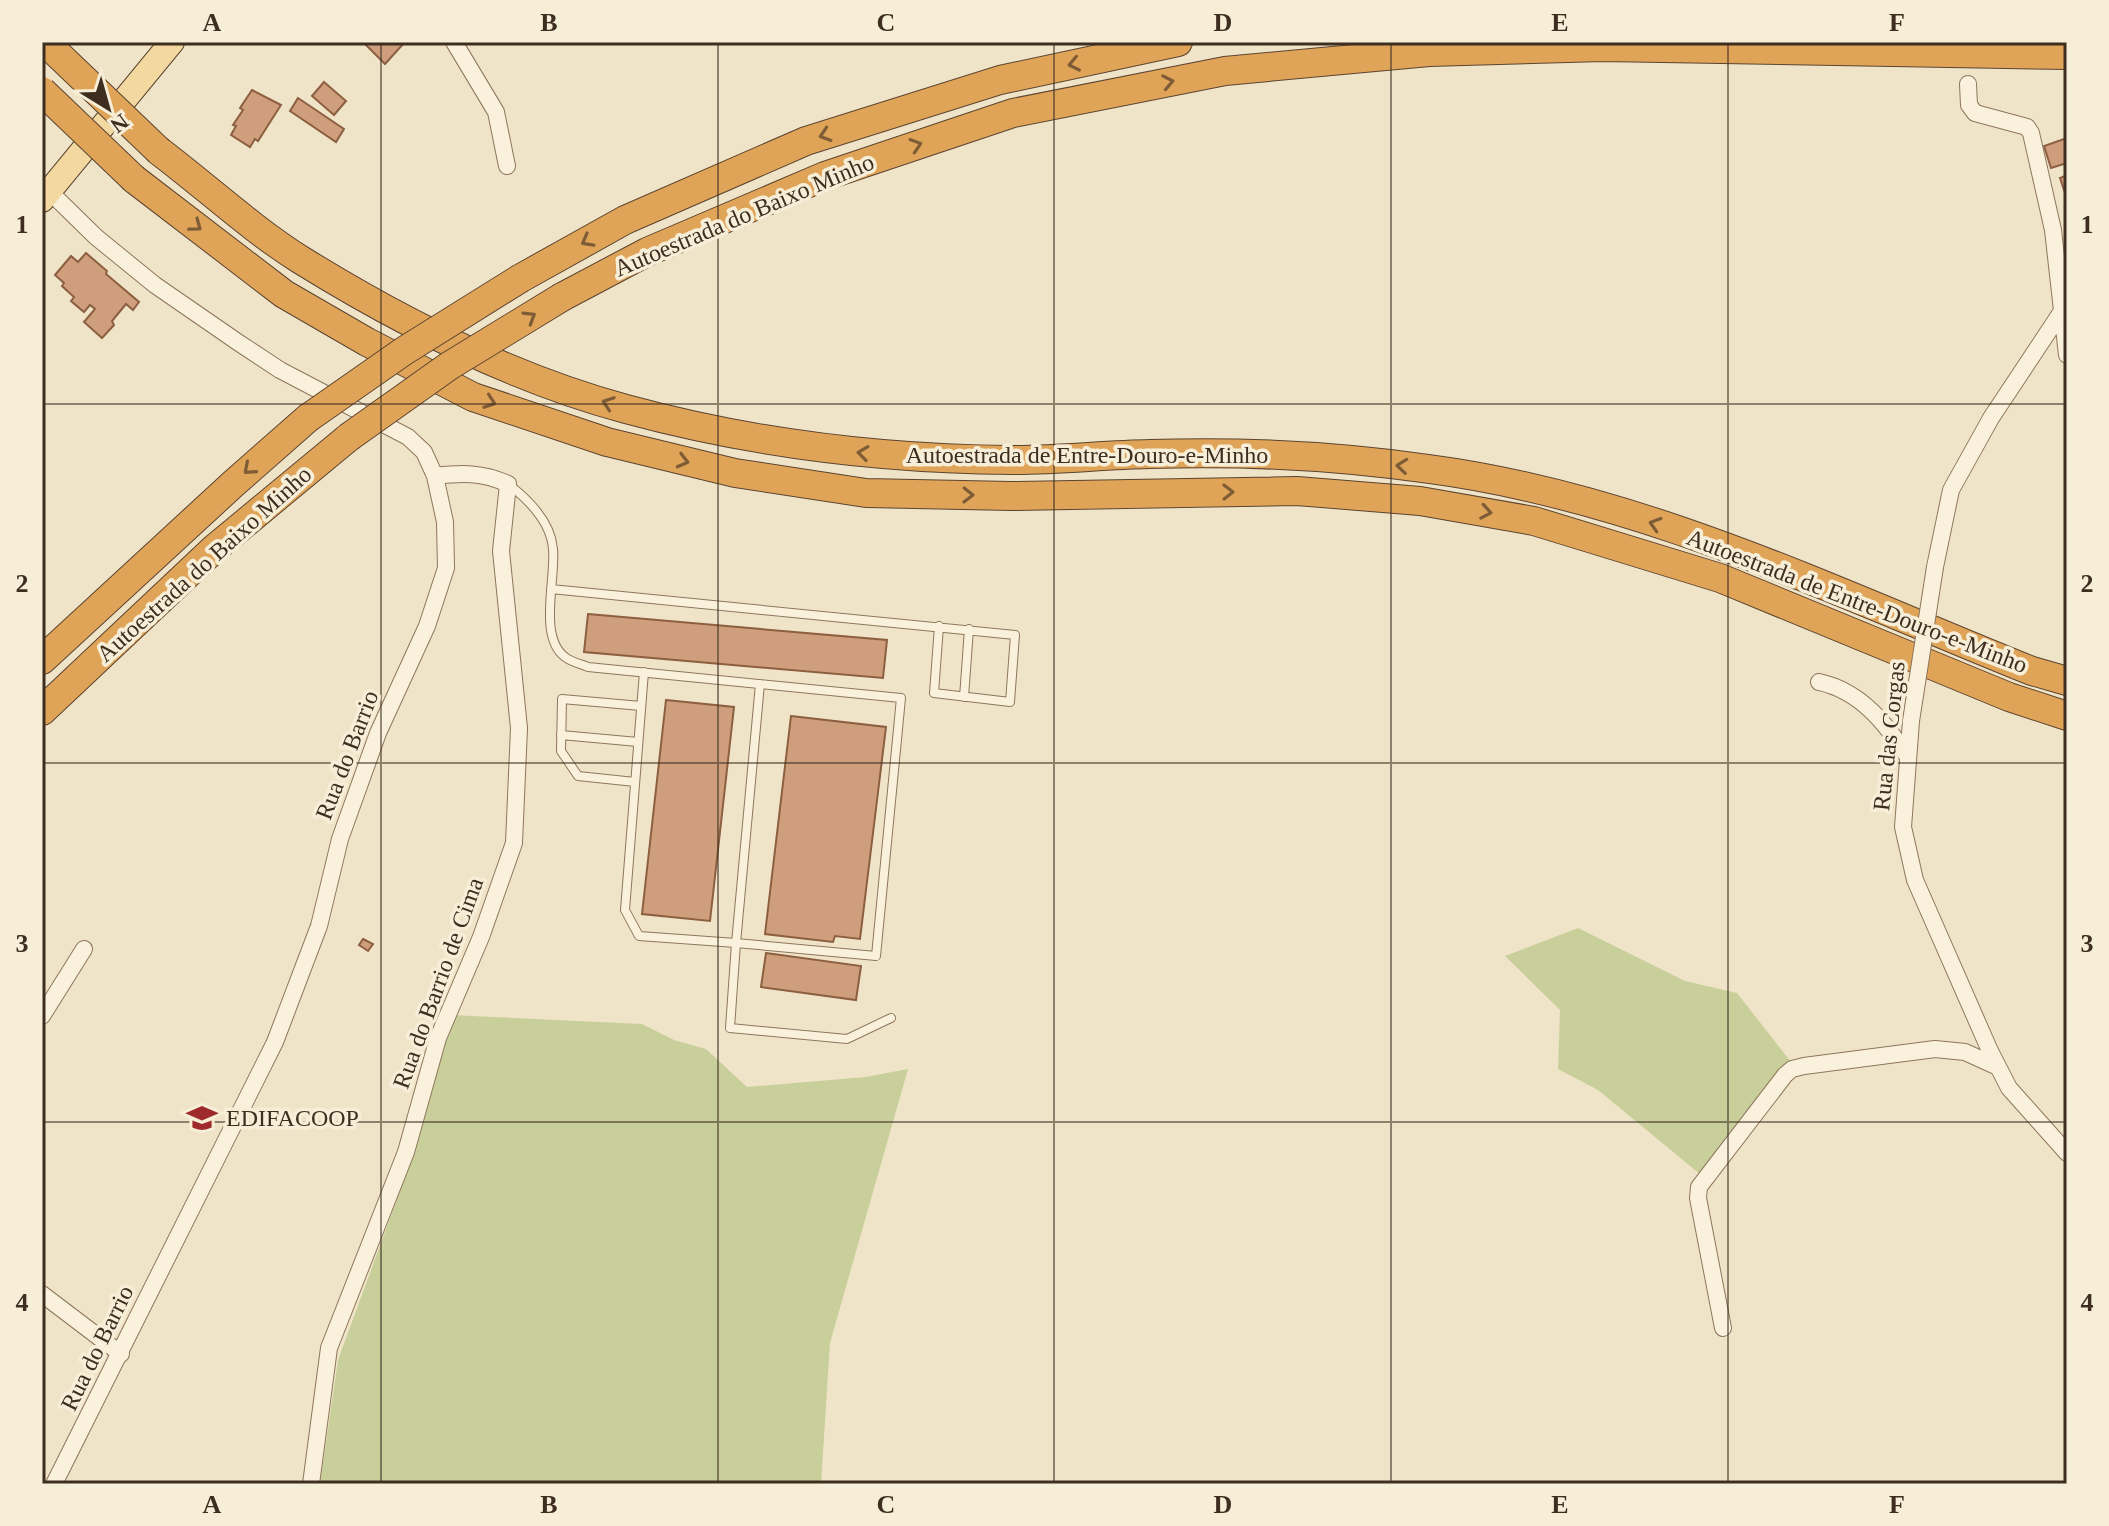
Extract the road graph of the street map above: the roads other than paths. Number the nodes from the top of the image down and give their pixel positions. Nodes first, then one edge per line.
1 (45, 42) edge
2 (172, 42) edge
3 (454, 42) edge
4 (1178, 42) edge
5 (2067, 55) edge
6 (1968, 84) dead end
7 (42, 91) edge
8 (507, 166) dead end
9 (46, 196) edge
10 (2060, 232) edge
11 (2060, 314) junction
12 (2067, 355) edge
13 (435, 476) junction
14 (508, 484) junction
15 (551, 589) junction
16 (939, 626) junction
17 (969, 629) junction
18 (42, 660) edge
19 (644, 672) junction
20 (2067, 681) edge
21 (1819, 682) dead end
22 (760, 684) junction
23 (964, 697) junction
24 (641, 706) junction
25 (42, 711) edge
26 (2067, 716) edge
27 (561, 735) junction
28 (638, 742) junction
29 (1908, 757) junction
30 (635, 782) junction
31 (736, 943) junction
32 (84, 949) dead end
33 (42, 1016) edge
34 (891, 1018) dead end
35 (1998, 1067) junction
36 (2067, 1153) edge
37 (42, 1294) edge
38 (1723, 1328) dead end
39 (121, 1354) junction
40 (54, 1484) edge
41 (311, 1484) edge

20 -> 1 highway, Autoestrada de Entre-Douro-e-Minho, bridge
2 - 9 main road
3 - 8 street
4 -> 18 highway, Autoestrada do Baixo Minho, bridge
25 -> 5 highway, Autoestrada do Baixo Minho, bridge
6 - 10 street
7 -> 26 highway, Autoestrada de Entre-Douro-e-Minho, bridge
9 - 13 street, Rua do Barrio
10 - 11 street
11 - 12 street
11 - 29 street, Rua das Corgas, bridge
13 - 14 street
13 - 39 street, Rua do Barrio
14 - 15 lane
14 - 41 street, Rua do Barrio de Cima
15 - 16 lane
15 - 19 lane
16 - 17 lane
16 - 23 lane
17 - 23 lane
17 - 23 lane
19 - 22 lane
19 - 24 lane
21 - 29 street
22 - 31 lane
22 - 31 lane
24 - 27 lane
24 - 28 lane
27 - 28 lane
27 - 30 lane
28 - 30 lane
29 - 35 street, Rua das Corgas
30 - 31 lane
31 - 34 lane
32 - 33 street
35 - 36 street, Rua das Corgas
35 - 38 street
37 - 39 street
39 - 40 street, Rua do Barrio

